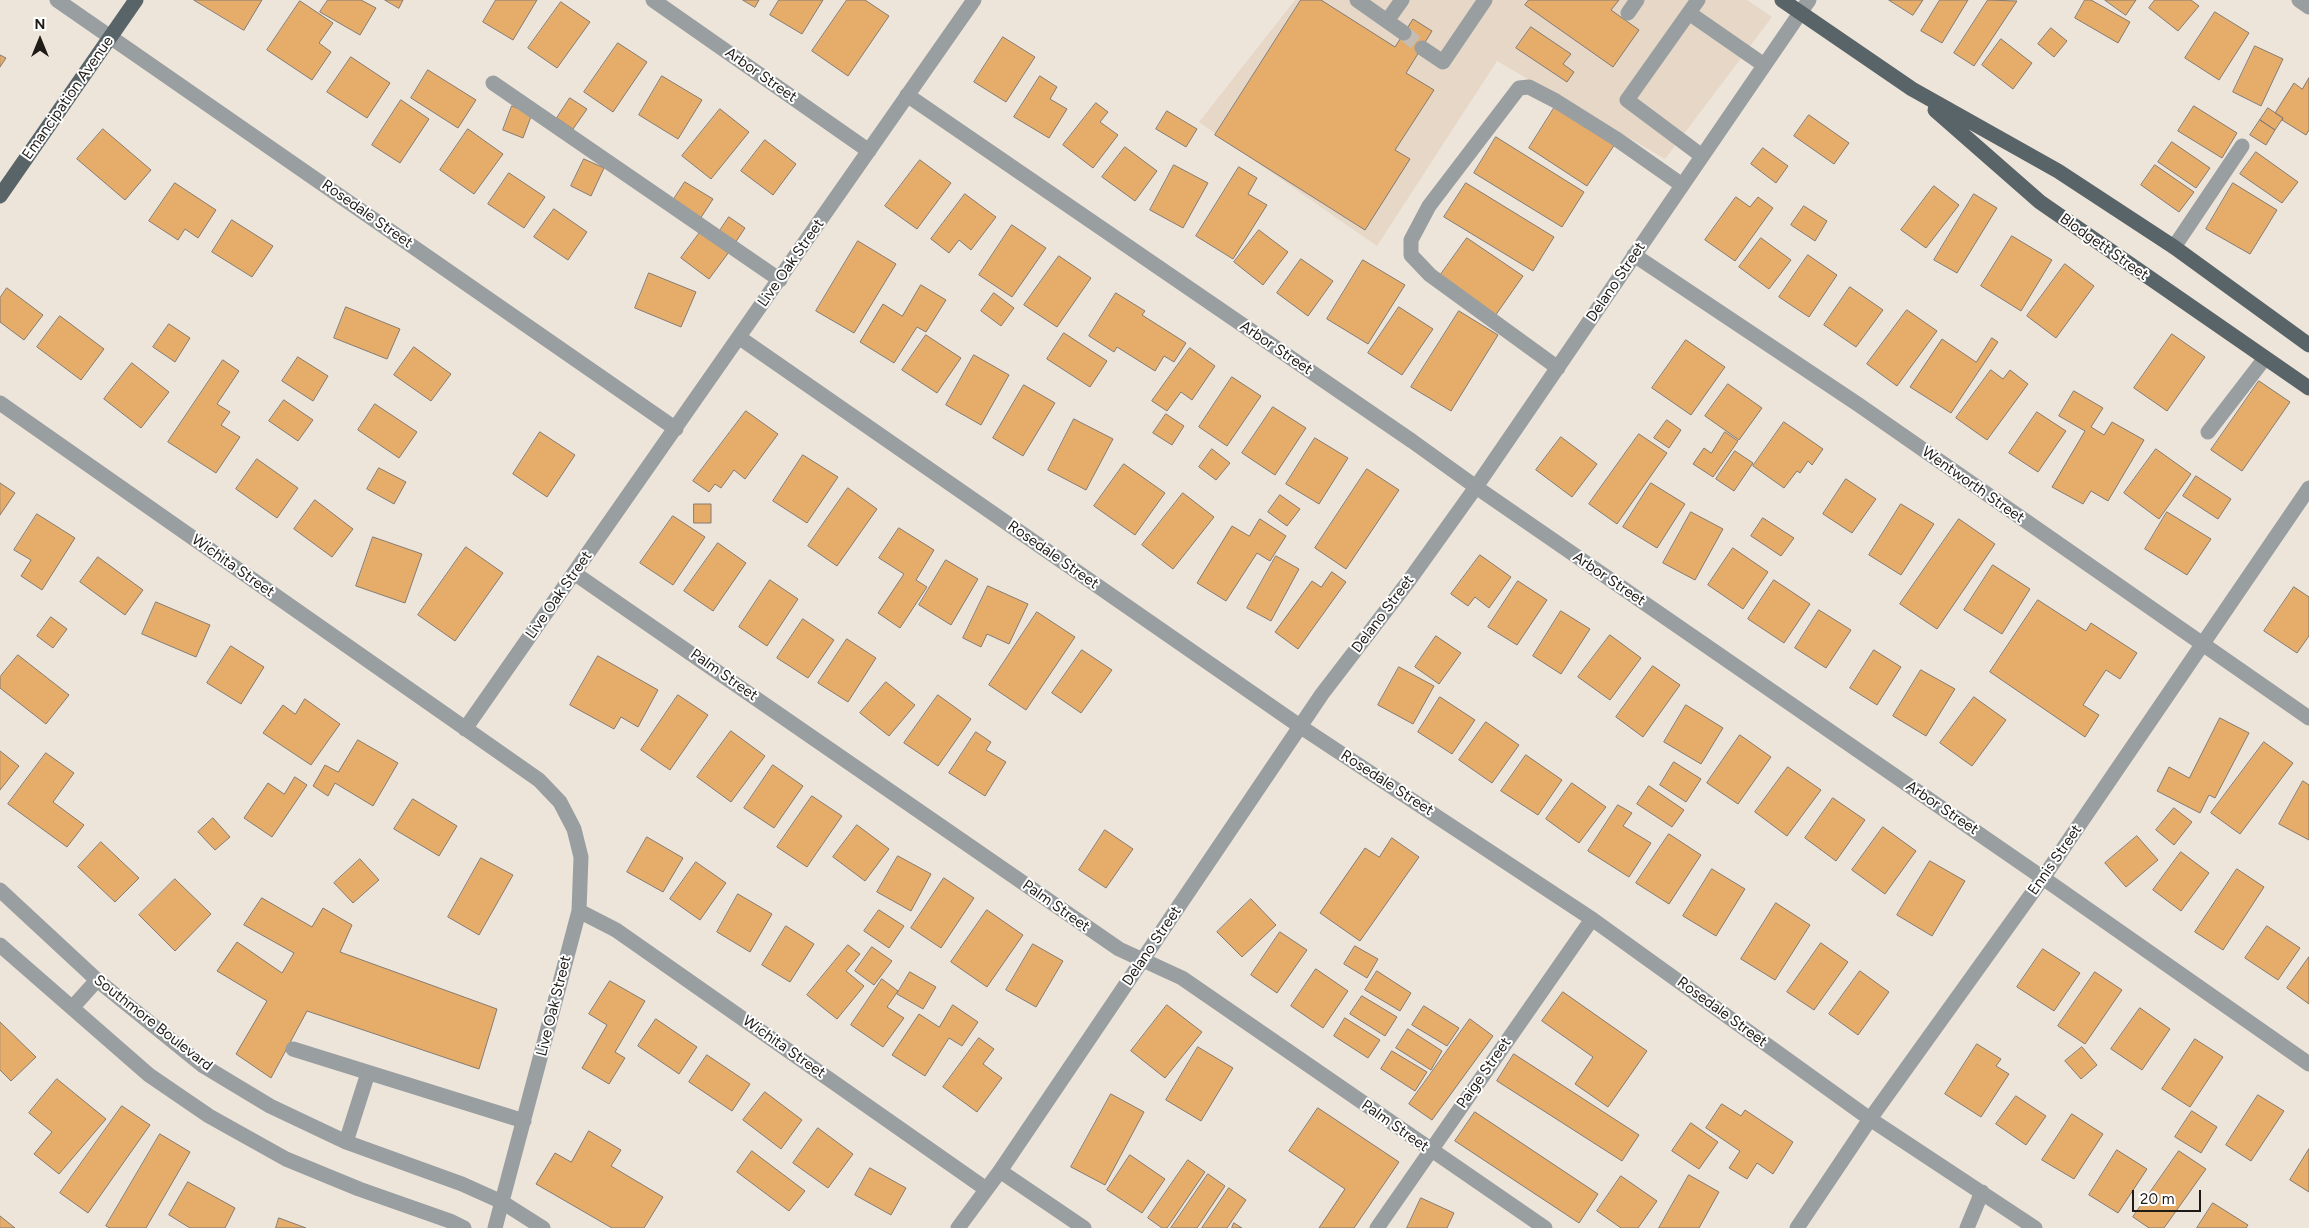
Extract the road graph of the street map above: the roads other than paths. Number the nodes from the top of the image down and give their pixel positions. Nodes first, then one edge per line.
1 (57, 0) edge
2 (136, 0) edge
3 (653, 0) edge
4 (974, 0) edge
5 (1357, 0) edge
6 (1402, 0) edge
7 (1485, 0) edge
8 (1698, 0) edge
9 (1782, 0) edge
10 (1809, 0) edge
11 (2299, 0) edge
12 (2309, 7) edge
13 (1690, 13) junction
14 (1800, 13) junction
15 (1387, 21) junction
16 (1404, 33) tunnel mouth
17 (111, 37) junction
18 (1422, 48) tunnel mouth
19 (1764, 65) junction
20 (493, 83) dead end
21 (1912, 89) junction
22 (907, 96) junction
23 (2242, 146) dead end
24 (869, 151) junction
25 (1702, 156) junction
26 (1682, 185) junction
27 (0, 196) edge
28 (2174, 247) junction
29 (1634, 255) junction
30 (780, 280) junction
31 (740, 338) junction
32 (2309, 345) edge
33 (2265, 358) junction
34 (1558, 368) junction
35 (2309, 388) edge
36 (0, 403) edge
37 (676, 429) junction
38 (2208, 432) dead end
39 (1476, 487) junction
40 (2309, 488) edge
41 (574, 573) junction
42 (2202, 645) junction
43 (2309, 718) edge
44 (1301, 727) junction
45 (465, 729) junction
46 (2043, 878) junction
47 (0, 890) edge
48 (578, 911) junction
49 (1592, 919) junction
50 (0, 945) edge
51 (1143, 960) junction
52 (97, 980) junction
53 (72, 1008) junction
54 (293, 1049) dead end
55 (2309, 1064) edge
56 (368, 1073) junction
57 (1870, 1119) junction
58 (524, 1121) junction
59 (346, 1142) junction
60 (1431, 1150) junction
61 (1000, 1171) junction
62 (986, 1189) junction
63 (1982, 1192) junction
64 (502, 1202) junction
65 (464, 1228) edge
66 (495, 1228) edge
67 (543, 1228) edge
68 (958, 1228) edge
69 (1084, 1228) edge
70 (1377, 1228) edge
71 (1545, 1228) edge
72 (1797, 1228) edge
73 (1967, 1228) edge
74 (2035, 1228) edge

1 - 17 street, Rosedale Street
2 - 17 main road, Emancipation Avenue
3 - 24 street, Arbor Street
4 - 22 street, Live Oak Street
5 - 15 street
6 - 15 street
7 - 18 street
8 - 13 street
9 - 14 main road, Blodgett Street
10 - 14 street, Delano Street
11 - 12 street
13 - 19 street
13 - 25 street
14 - 19 street, Delano Street
14 - 21 main road, Blodgett Street
15 - 16 street
17 - 27 main road, Emancipation Avenue
17 - 37 street, Rosedale Street
19 - 25 street, Delano Street
20 - 30 street
21 - 28 main road, Blodgett Street
21 - 33 main road, Blodgett Street
22 - 24 street, Live Oak Street
22 - 39 street, Arbor Street
23 - 28 street
24 - 30 street, Live Oak Street
25 - 26 street, Delano Street
26 - 29 street, Delano Street
26 - 34 street
28 - 32 main road, Blodgett Street
29 - 34 street, Delano Street
29 - 42 street, Wentworth Street
30 - 31 street, Live Oak Street
31 - 37 street, Live Oak Street
31 - 44 street, Rosedale Street
33 - 35 main road, Blodgett Street
33 - 38 street
34 - 39 street, Delano Street
36 - 45 street, Wichita Street
37 - 41 street, Live Oak Street
39 - 44 street, Delano Street
39 - 46 street, Arbor Street
40 - 42 street, Ennis Street
41 - 45 street, Live Oak Street
41 - 51 street, Palm Street
42 - 43 street, Wentworth Street
42 - 46 street, Ennis Street
44 - 49 street, Rosedale Street
44 - 51 street, Delano Street
45 - 48 street, Live Oak Street
46 - 55 street, Arbor Street
46 - 57 street, Ennis Street
47 - 52 street, Southmore Boulevard
48 - 58 street, Live Oak Street
48 - 62 street, Wichita Street
49 - 57 street, Rosedale Street
49 - 60 street, Paige Street
50 - 53 street
51 - 60 street, Palm Street
51 - 61 street, Delano Street
52 - 53 street
52 - 59 street, Southmore Boulevard
53 - 65 street
54 - 56 street
56 - 58 street
56 - 59 street
57 - 63 street, Rosedale Street
57 - 72 street, Ennis Street
58 - 64 street, Live Oak Street
59 - 64 street, Southmore Boulevard
60 - 70 street, Paige Street
60 - 71 street, Palm Street
61 - 62 street, Delano Street
61 - 69 street
62 - 68 street, Delano Street
63 - 73 street
63 - 74 street, Rosedale Street
64 - 66 street, Live Oak Street
64 - 67 street, Southmore Boulevard

